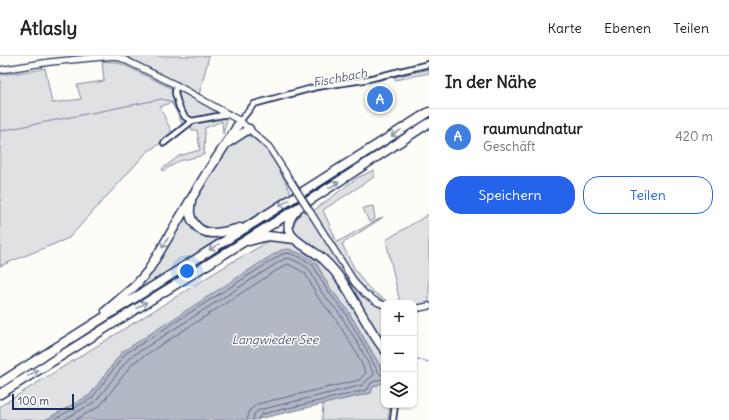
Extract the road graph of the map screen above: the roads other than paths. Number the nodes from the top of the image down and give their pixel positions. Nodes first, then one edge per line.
1 (119, 57) edge
2 (429, 64) edge
3 (0, 70) edge
4 (176, 85) junction
5 (429, 112) edge
6 (228, 114) junction
7 (192, 121) junction
8 (240, 121) junction
9 (429, 123) edge
10 (250, 129) junction
11 (164, 143) dead end
12 (226, 143) junction
13 (192, 198) junction
14 (301, 206) junction
15 (246, 226) junction
16 (294, 239) junction
17 (241, 243) junction
18 (381, 304) edge
19 (429, 306) edge
20 (417, 308) edge
21 (74, 336) junction
22 (381, 341) edge
23 (0, 383) edge
24 (0, 394) edge
25 (395, 408) edge
26 (394, 420) edge

1 - 3 street
1 - 4 street
2 - 8 street
4 - 6 street
4 - 7 street
5 -> 15 highway
6 - 7 street
6 - 8 street
7 - 11 street
8 - 10 street
8 - 12 highway
14 -> 9 highway
10 - 12 highway
10 - 18 street, bridge
12 - 13 highway
13 - 15 highway
13 -> 21 highway
14 - 16 highway
14 - 17 highway
15 -> 21 highway
16 - 17 highway
16 - 22 highway
24 -> 17 highway
19 - 20 street
21 - 23 highway
25 - 26 street

